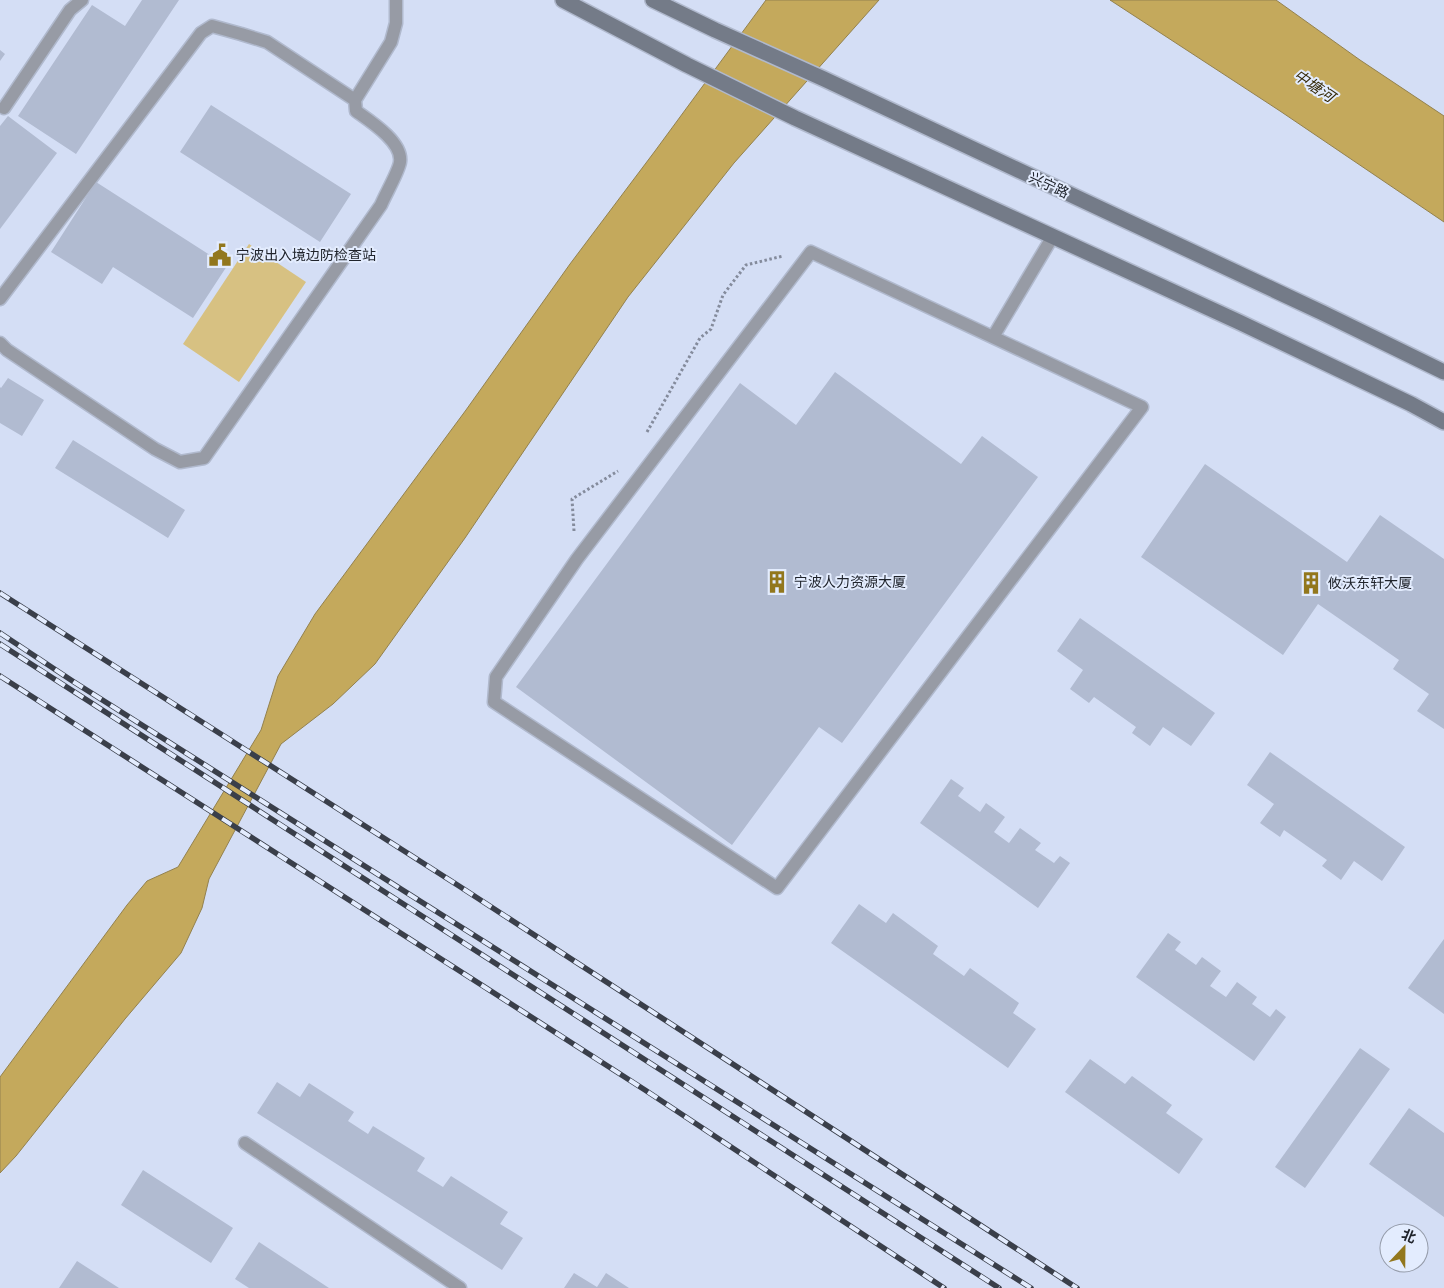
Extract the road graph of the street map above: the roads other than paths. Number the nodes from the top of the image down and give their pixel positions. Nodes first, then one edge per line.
1 (82, 0) edge
2 (396, 0) edge
3 (563, 0) edge
4 (653, 0) edge
5 (355, 100) junction
6 (4, 108) dead end
7 (1053, 236) junction
8 (0, 300) edge
9 (993, 337) junction
10 (0, 343) edge
11 (1444, 372) edge
12 (1444, 422) edge
13 (245, 1143) dead end
14 (460, 1288) edge

1 - 6 lane
2 - 5 lane
3 - 7 main road
4 - 11 main road, 兴宁路
5 - 8 lane
5 - 10 lane
7 - 9 lane
7 - 12 main road
9 - 9 lane
13 - 14 lane

